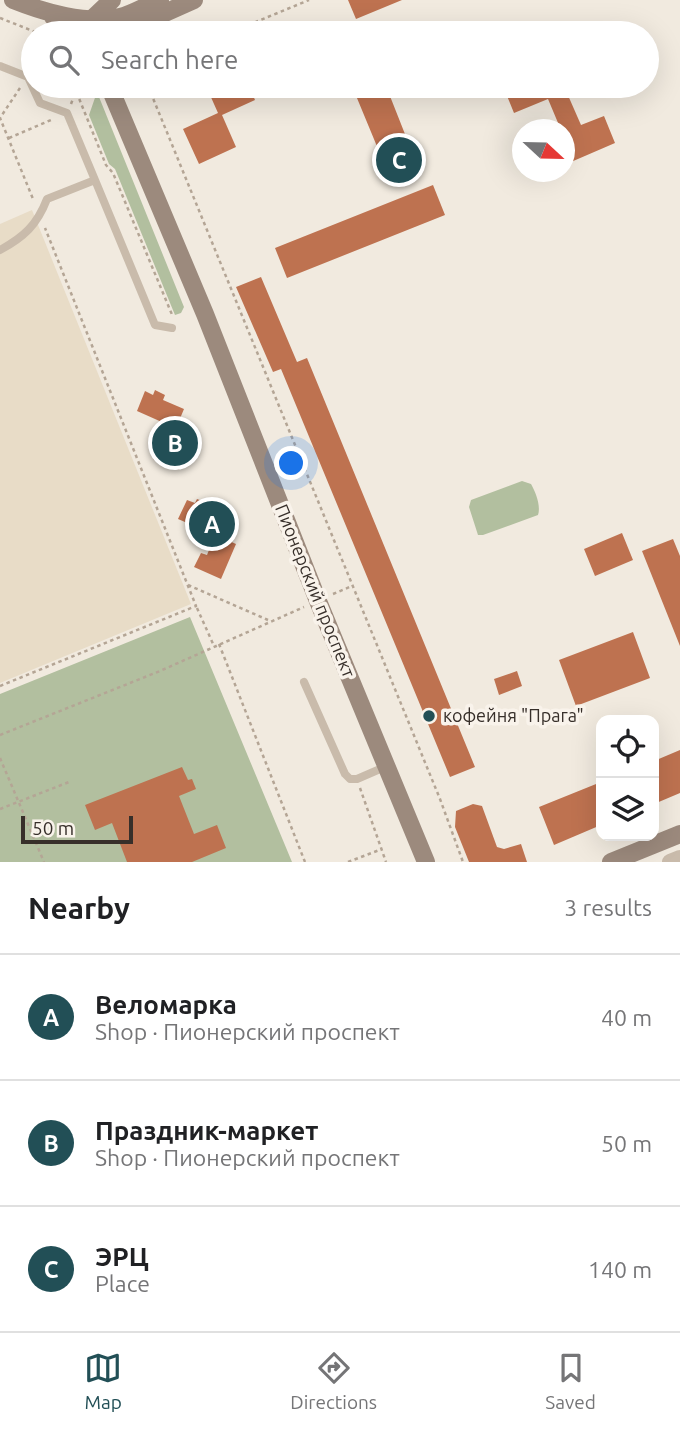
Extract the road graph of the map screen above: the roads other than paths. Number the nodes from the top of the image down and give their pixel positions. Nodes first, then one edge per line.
1 (13, 0) edge
2 (76, 0) edge
3 (112, 0) edge
4 (160, 0) edge
5 (194, 0) edge
6 (44, 12) junction
7 (59, 21) edge
8 (76, 21) edge
9 (90, 21) edge
10 (97, 21) edge
11 (110, 21) edge
12 (147, 21) edge
13 (0, 66) edge
14 (21, 74) edge
15 (38, 98) edge
16 (114, 98) edge
17 (95, 180) junction
18 (0, 250) edge
19 (174, 327) road end
20 (304, 682) dead end
21 (387, 766) junction
22 (680, 834) edge
23 (680, 858) edge
24 (426, 862) edge
25 (612, 862) edge
26 (670, 862) edge

1 - 6 main road
2 - 9 main road
3 - 10 main road
4 - 11 main road
5 - 12 main road
6 - 7 main road
6 - 8 main road
13 - 14 lane
15 - 17 lane
16 - 21 main road, Пионерский проспект
17 - 18 lane
17 - 19 lane
20 - 21 lane
21 - 24 main road, Пионерский проспект
22 - 25 main road
23 - 26 street

